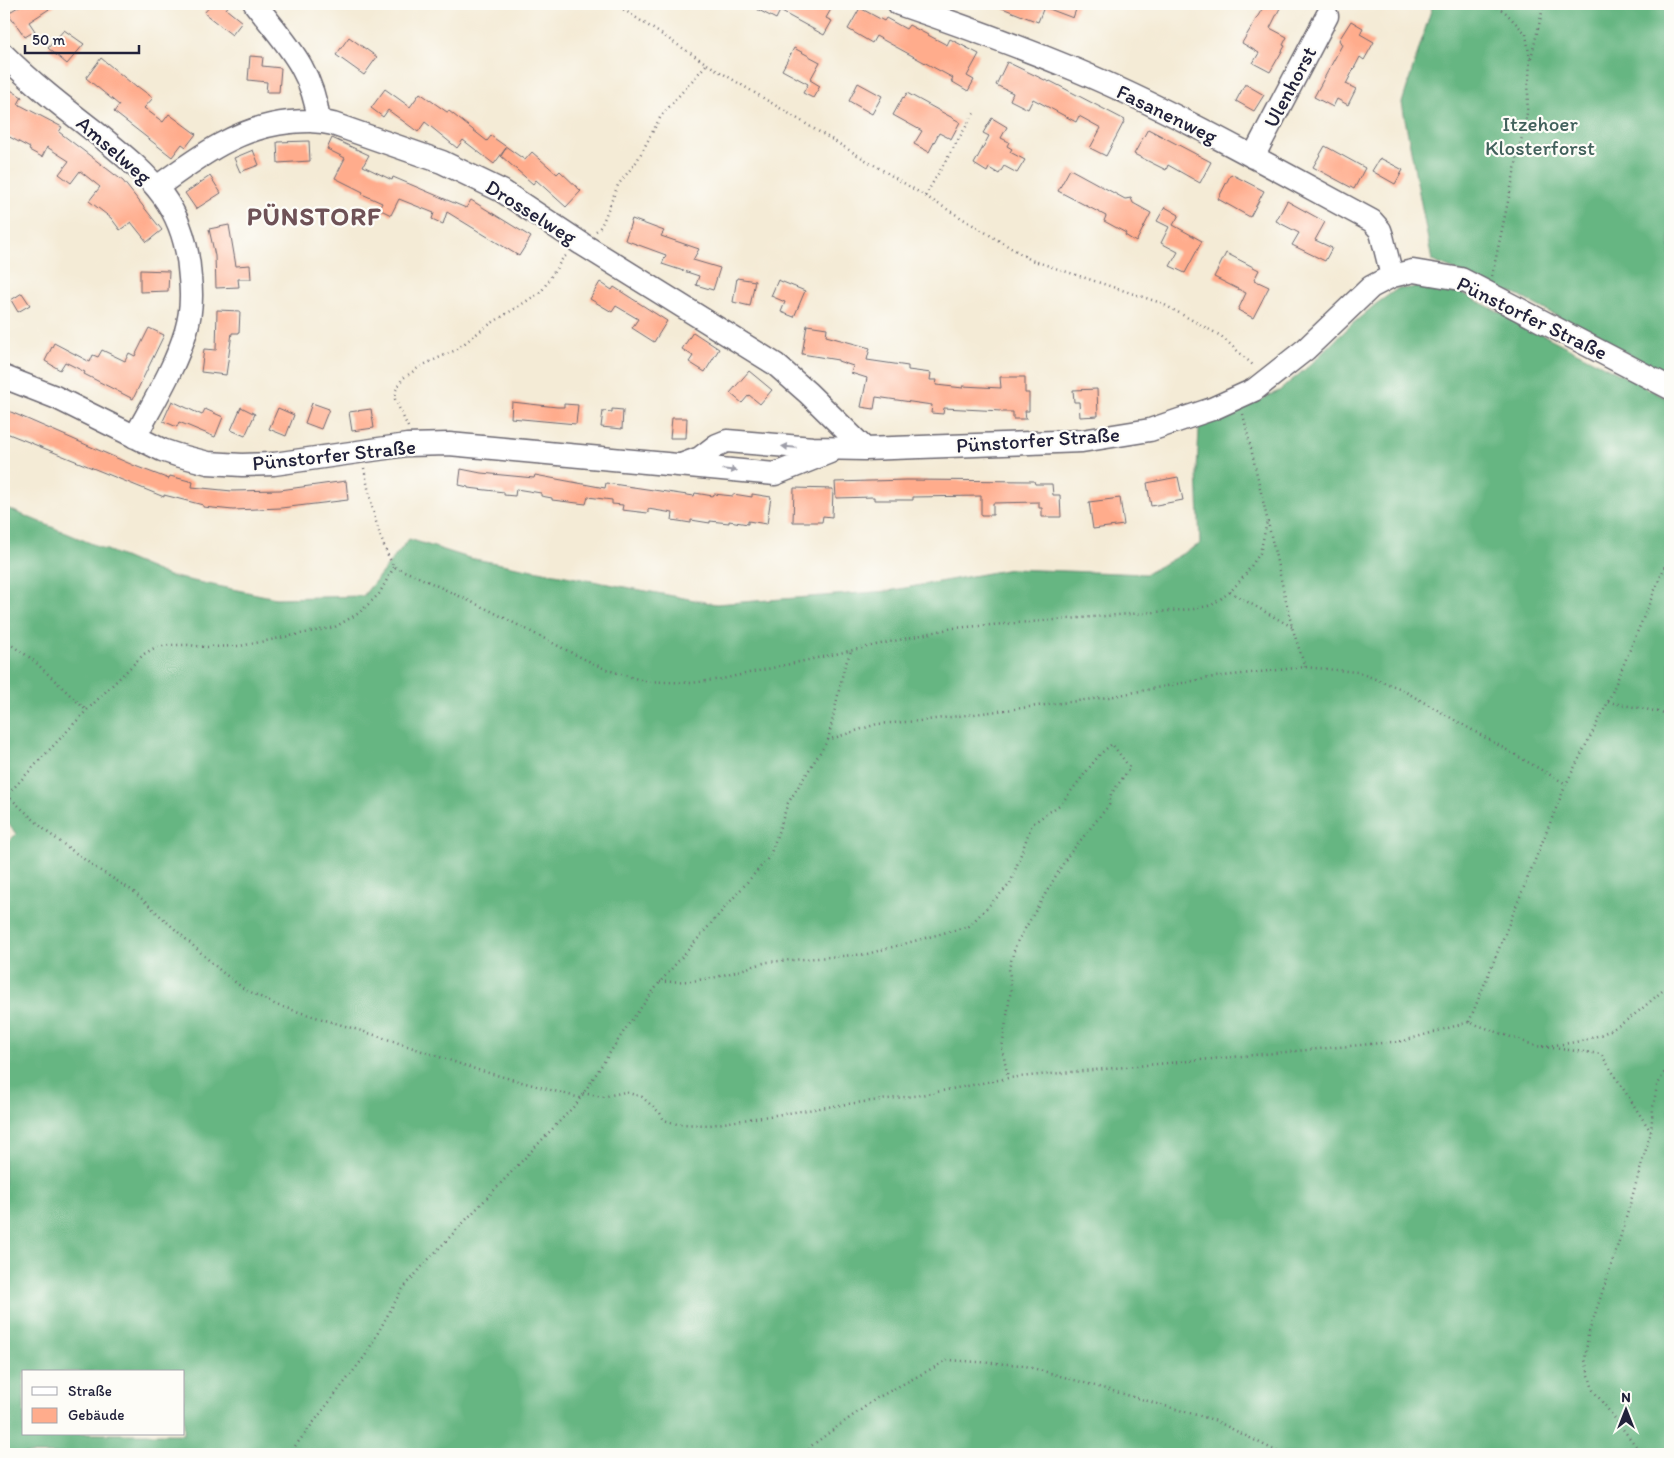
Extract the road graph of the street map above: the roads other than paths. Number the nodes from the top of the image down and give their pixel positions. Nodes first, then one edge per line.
1 (255, 4) edge
2 (899, 4) edge
3 (1327, 16) dead end
4 (4, 55) edge
5 (319, 121) junction
6 (1253, 157) junction
7 (157, 187) junction
8 (1392, 276) junction
9 (4, 377) edge
10 (1670, 388) edge
11 (135, 437) junction
12 (865, 449) junction

1 - 5 street
2 - 6 street, Fasanenweg
3 - 6 street, Ulenhorst
4 - 7 street, Amselweg
5 - 7 street, Drosselweg
5 - 12 street, Drosselweg
6 - 8 street, Fasanenweg
7 - 11 street, Amselweg
8 - 10 street, Pünstorfer Straße
8 - 12 street, Pünstorfer Straße
9 - 11 street, Pünstorfer Straße
11 - 12 street, Pünstorfer Straße

